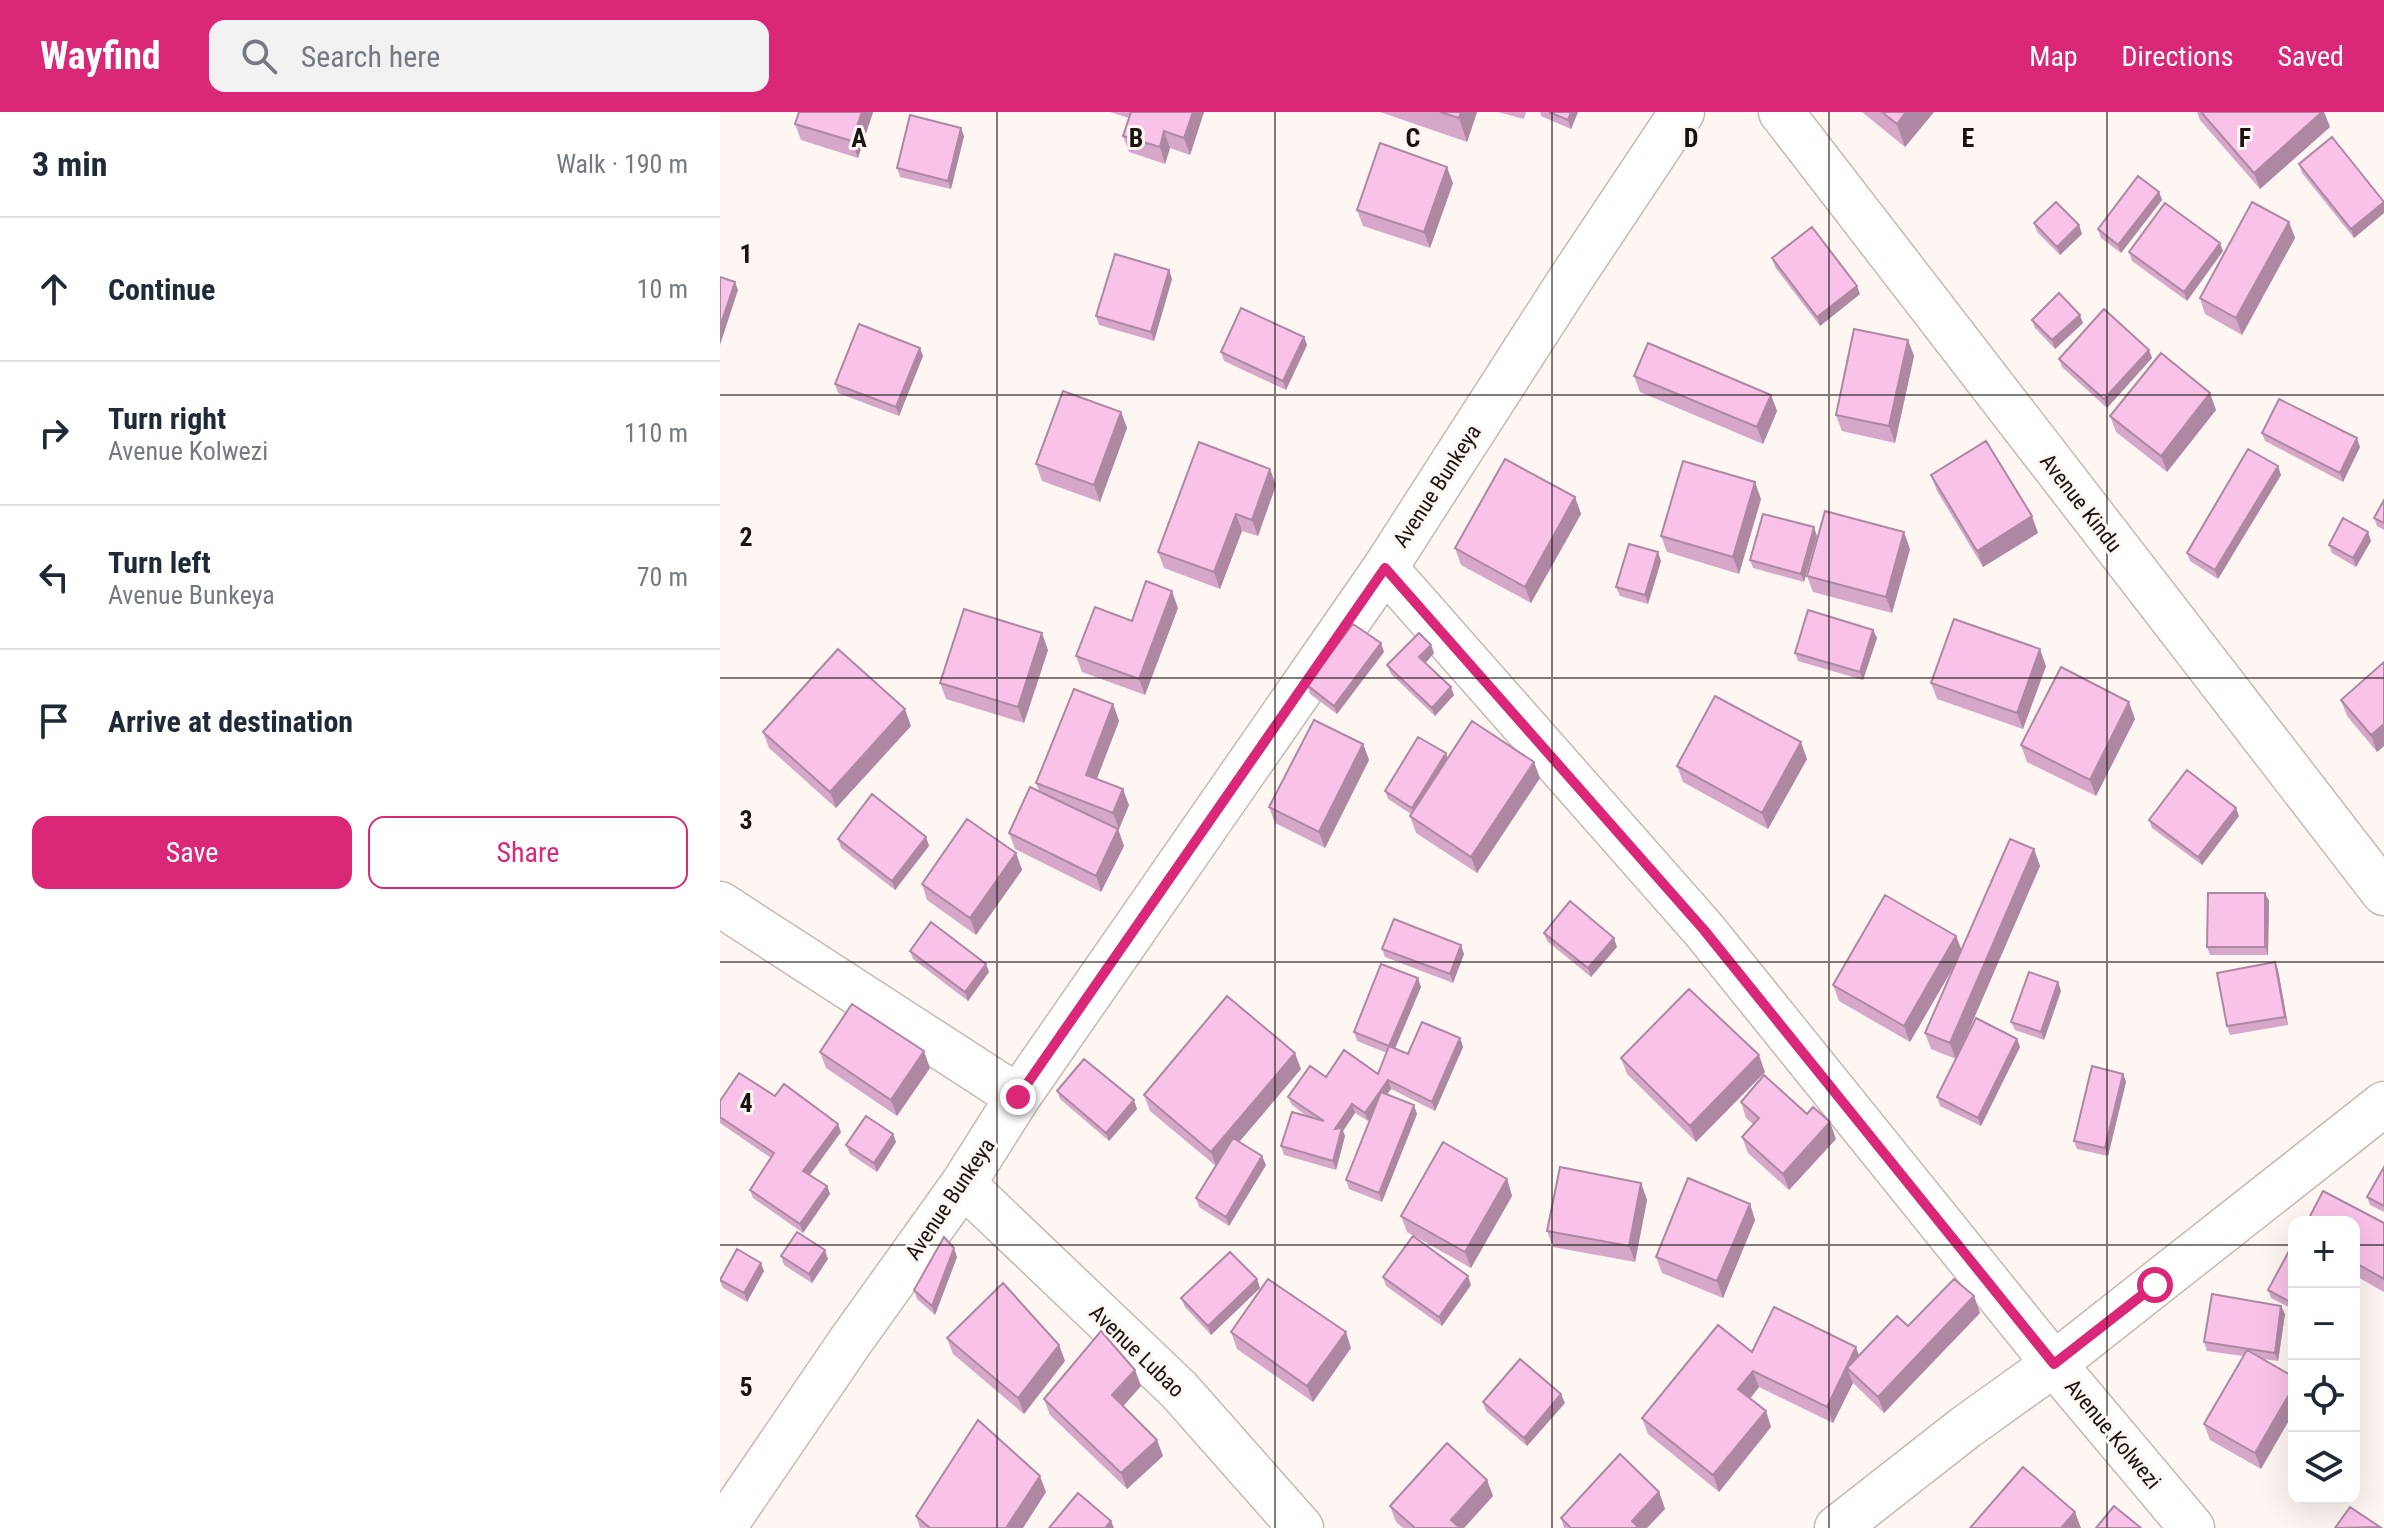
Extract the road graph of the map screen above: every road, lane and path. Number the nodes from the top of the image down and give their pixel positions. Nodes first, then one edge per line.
1 (1682, 112) edge
2 (1781, 112) edge
3 (1385, 568) junction
4 (2384, 893) edge
5 (720, 904) edge
6 (1018, 1097) junction
7 (2384, 1104) edge
8 (963, 1184) junction
9 (2054, 1364) junction
10 (723, 1528) edge
11 (1301, 1528) edge
12 (1837, 1528) edge
13 (2192, 1528) edge

1 - 3 street, Avenue Bunkeya
2 - 4 street, Avenue Kindu
3 - 6 street, Avenue Bunkeya
3 - 9 street, Avenue Kolwezi
5 - 6 street
6 - 8 street, Avenue Bunkeya
7 - 9 street
8 - 10 street, Avenue Bunkeya
8 - 11 street, Avenue Lubao
9 - 12 street
9 - 13 street, Avenue Kolwezi

